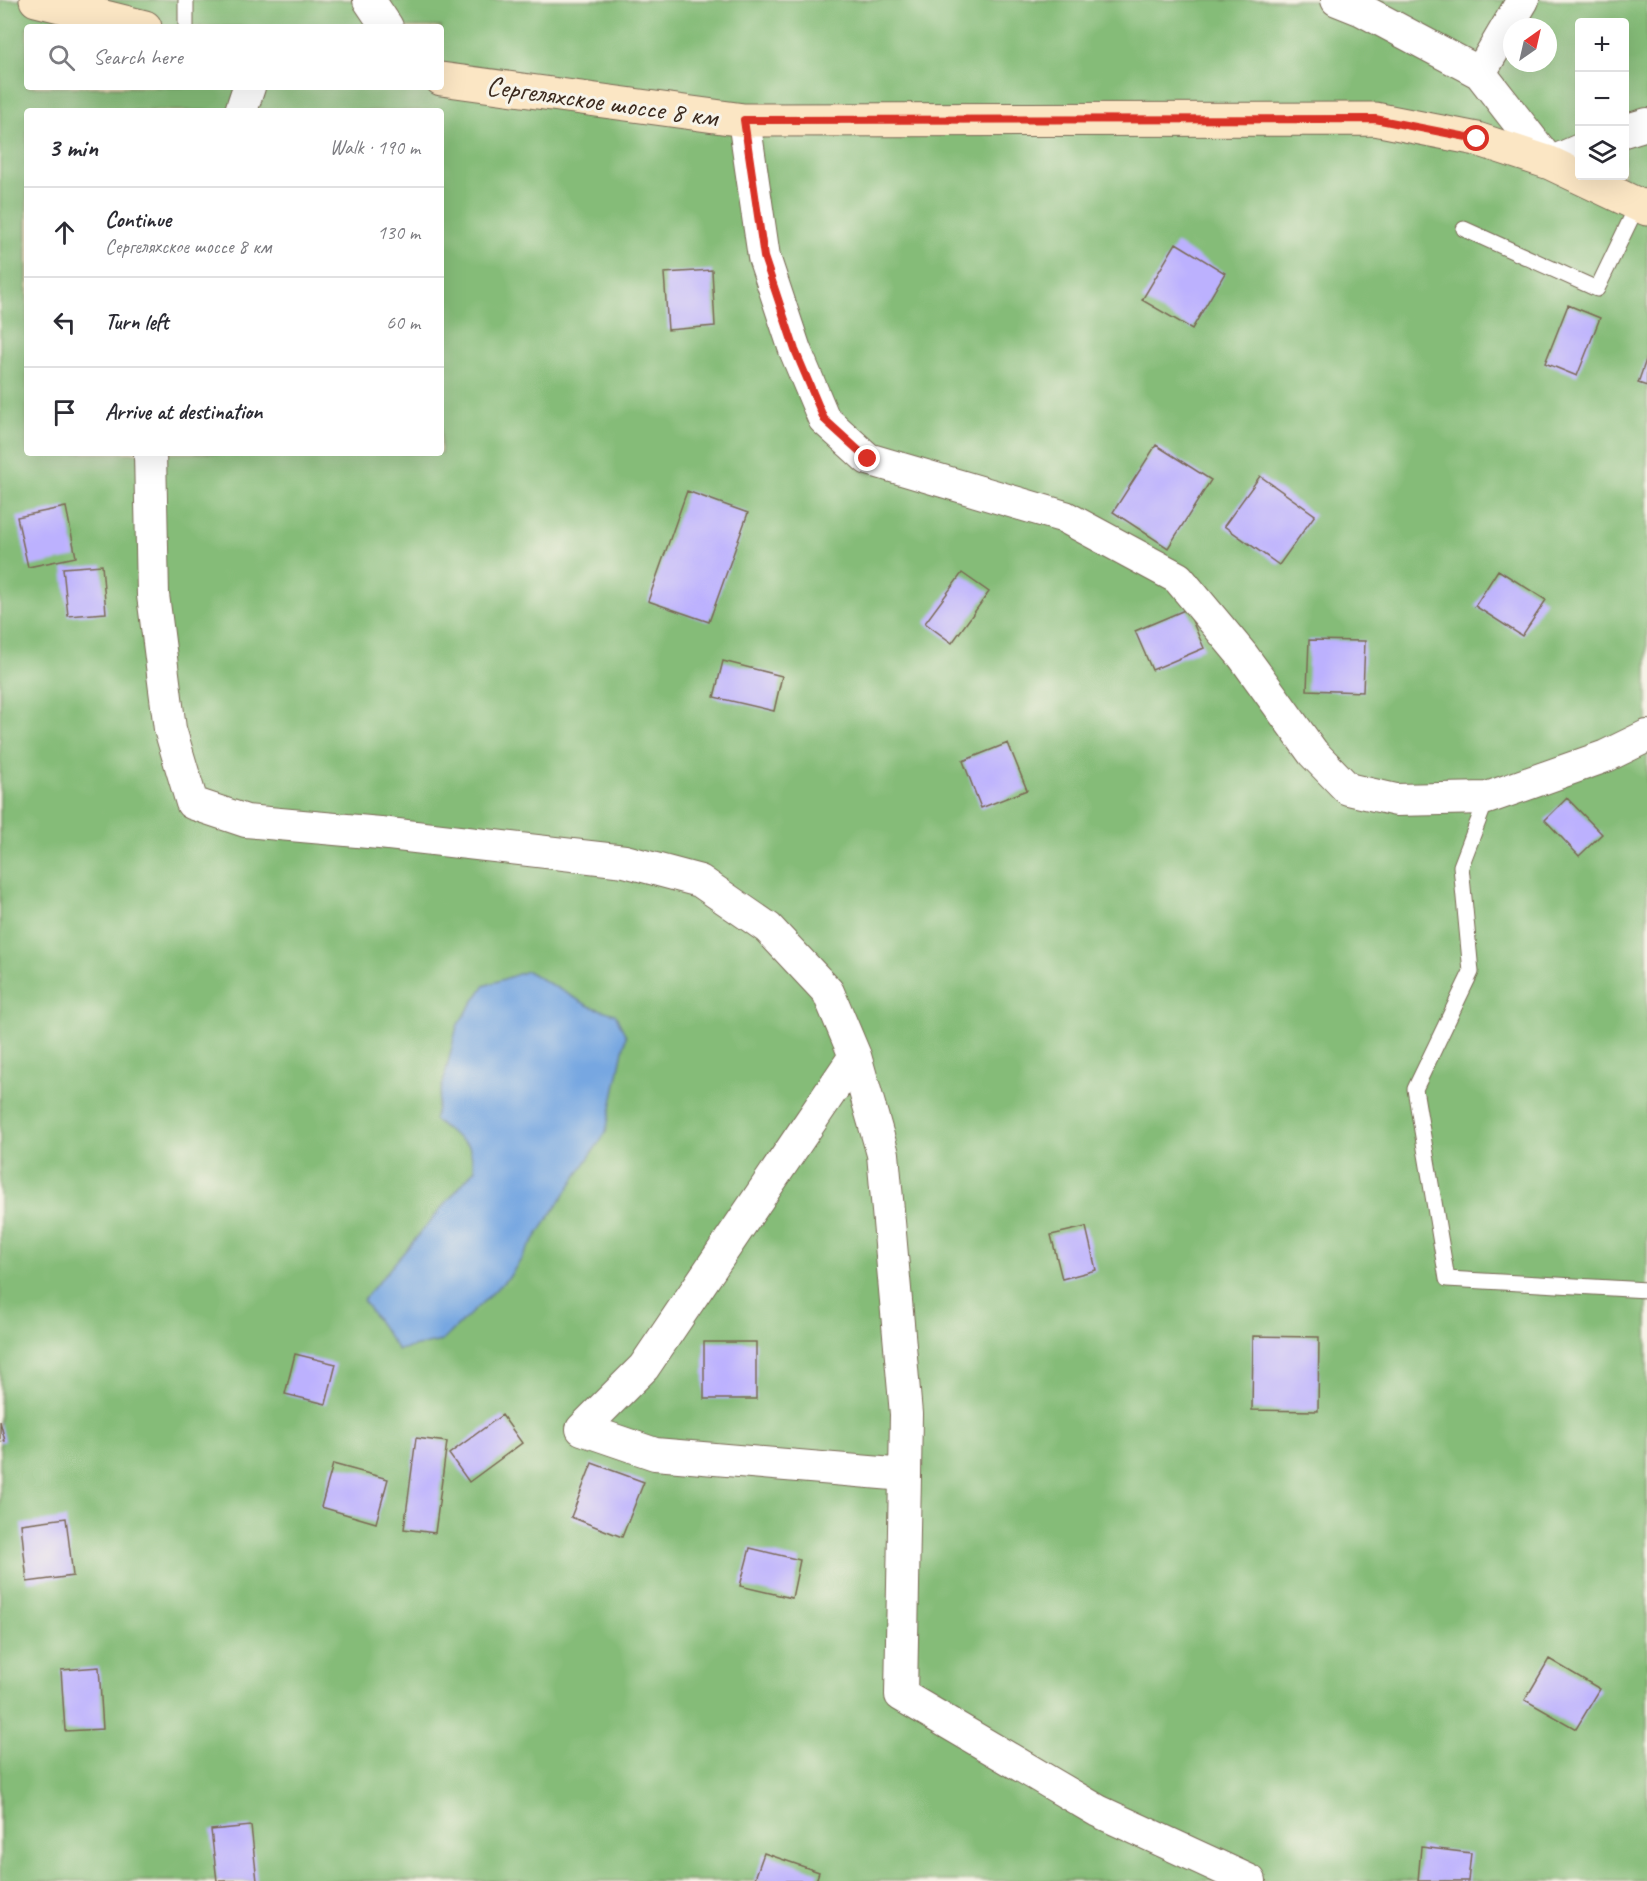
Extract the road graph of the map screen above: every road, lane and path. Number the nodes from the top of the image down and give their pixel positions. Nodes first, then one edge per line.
1 (36, 0) edge
2 (186, 0) edge
3 (369, 0) edge
4 (1337, 0) edge
5 (1523, 0) edge
6 (133, 24) edge
7 (186, 24) edge
8 (385, 24) edge
9 (1480, 73) junction
10 (444, 79) edge
11 (248, 90) edge
12 (242, 108) edge
13 (744, 120) junction
14 (1647, 124) edge
15 (1629, 129) edge
16 (1575, 152) edge
17 (1550, 163) junction
18 (1643, 207) edge
19 (1464, 229) dead end
20 (150, 456) edge
21 (1647, 736) edge
22 (1487, 798) junction
23 (855, 1056) junction
24 (1647, 1290) edge
25 (905, 1475) junction
26 (1250, 1881) edge

1 - 6 main road
2 - 7 lane
3 - 8 street
4 - 9 street
5 - 9 street
9 - 17 street
10 - 13 main road, Сергеляхское шоссе 8 км
11 - 12 street
13 - 17 main road, Сергеляхское шоссе 8 км
13 - 22 street
14 - 15 street
16 - 17 street
17 - 18 main road, Сергеляхское шоссе 8 км
18 - 19 lane
20 - 23 street
21 - 22 street
22 - 24 lane
23 - 25 street
23 - 25 street
25 - 26 street

